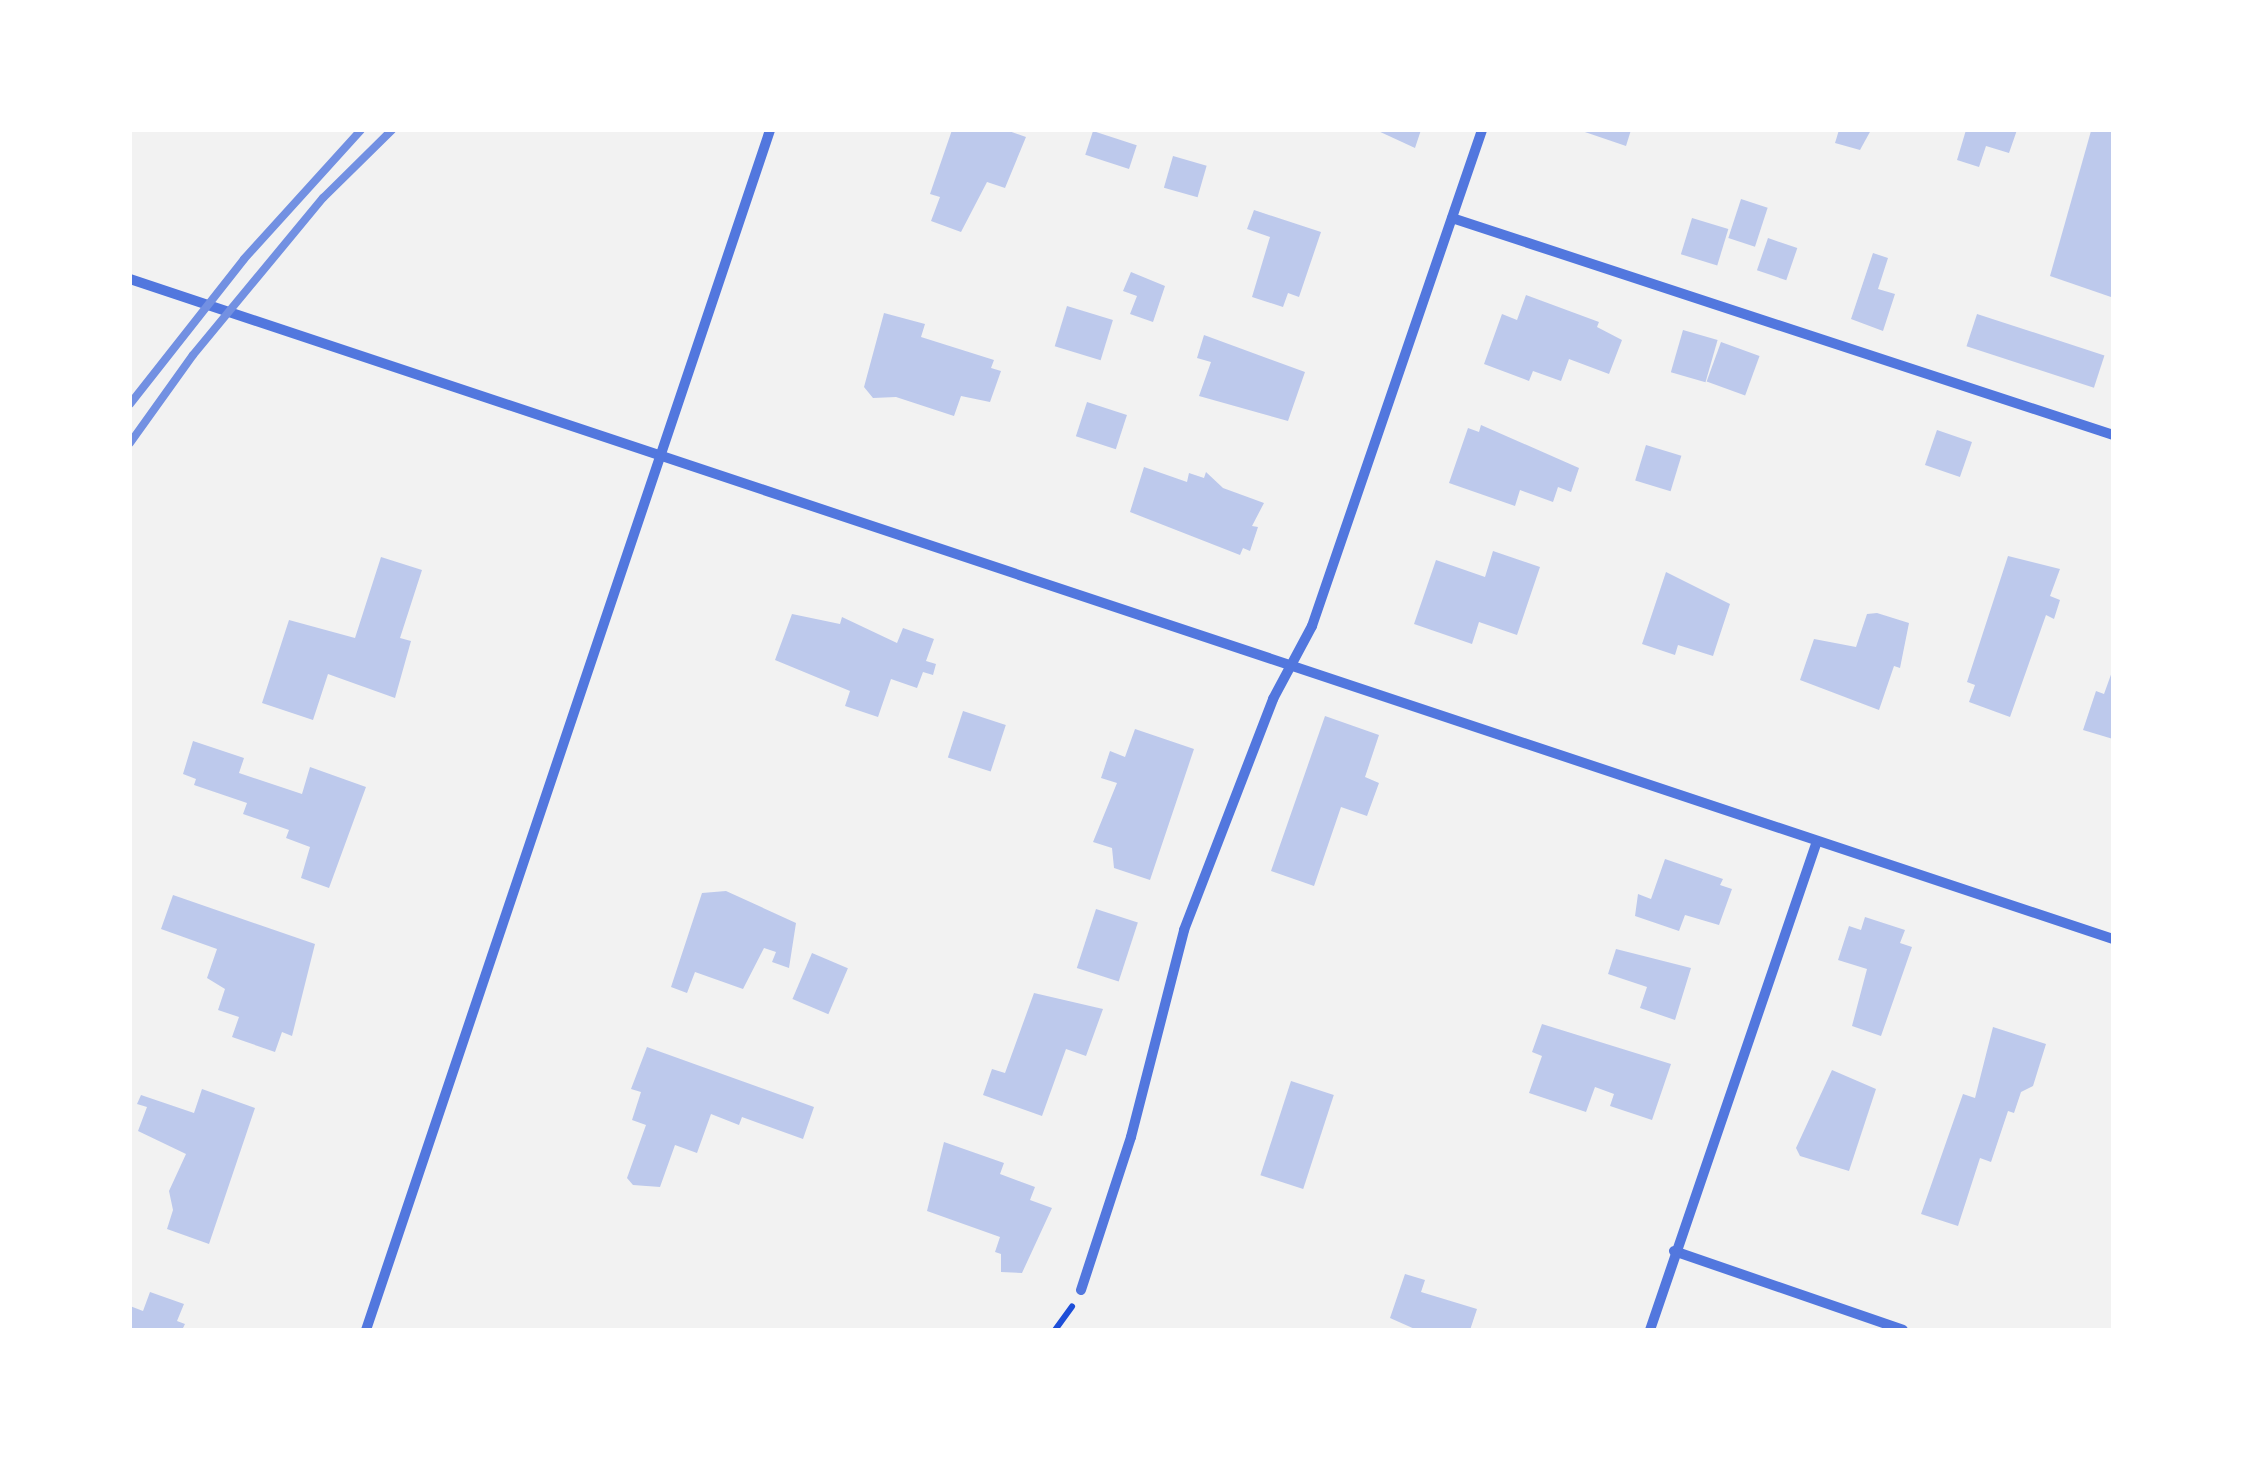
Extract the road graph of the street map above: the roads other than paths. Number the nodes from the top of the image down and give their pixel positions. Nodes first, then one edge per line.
1 (770, 130) edge
2 (1482, 130) edge
3 (1452, 218) junction
4 (130, 278) edge
5 (2113, 435) edge
6 (660, 456) junction
7 (1293, 666) junction
8 (1816, 844) junction
9 (2113, 940) edge
10 (1674, 1251) junction
11 (1081, 1290) dead end
12 (366, 1330) edge
13 (1650, 1330) edge
14 (1902, 1330) edge

1 - 6 street
2 - 3 street
3 - 5 street
3 - 7 street
4 - 6 street
6 - 7 street
6 - 12 street
7 - 8 street
7 - 11 street
8 - 9 street
8 - 10 street
10 - 13 street
10 - 14 street

